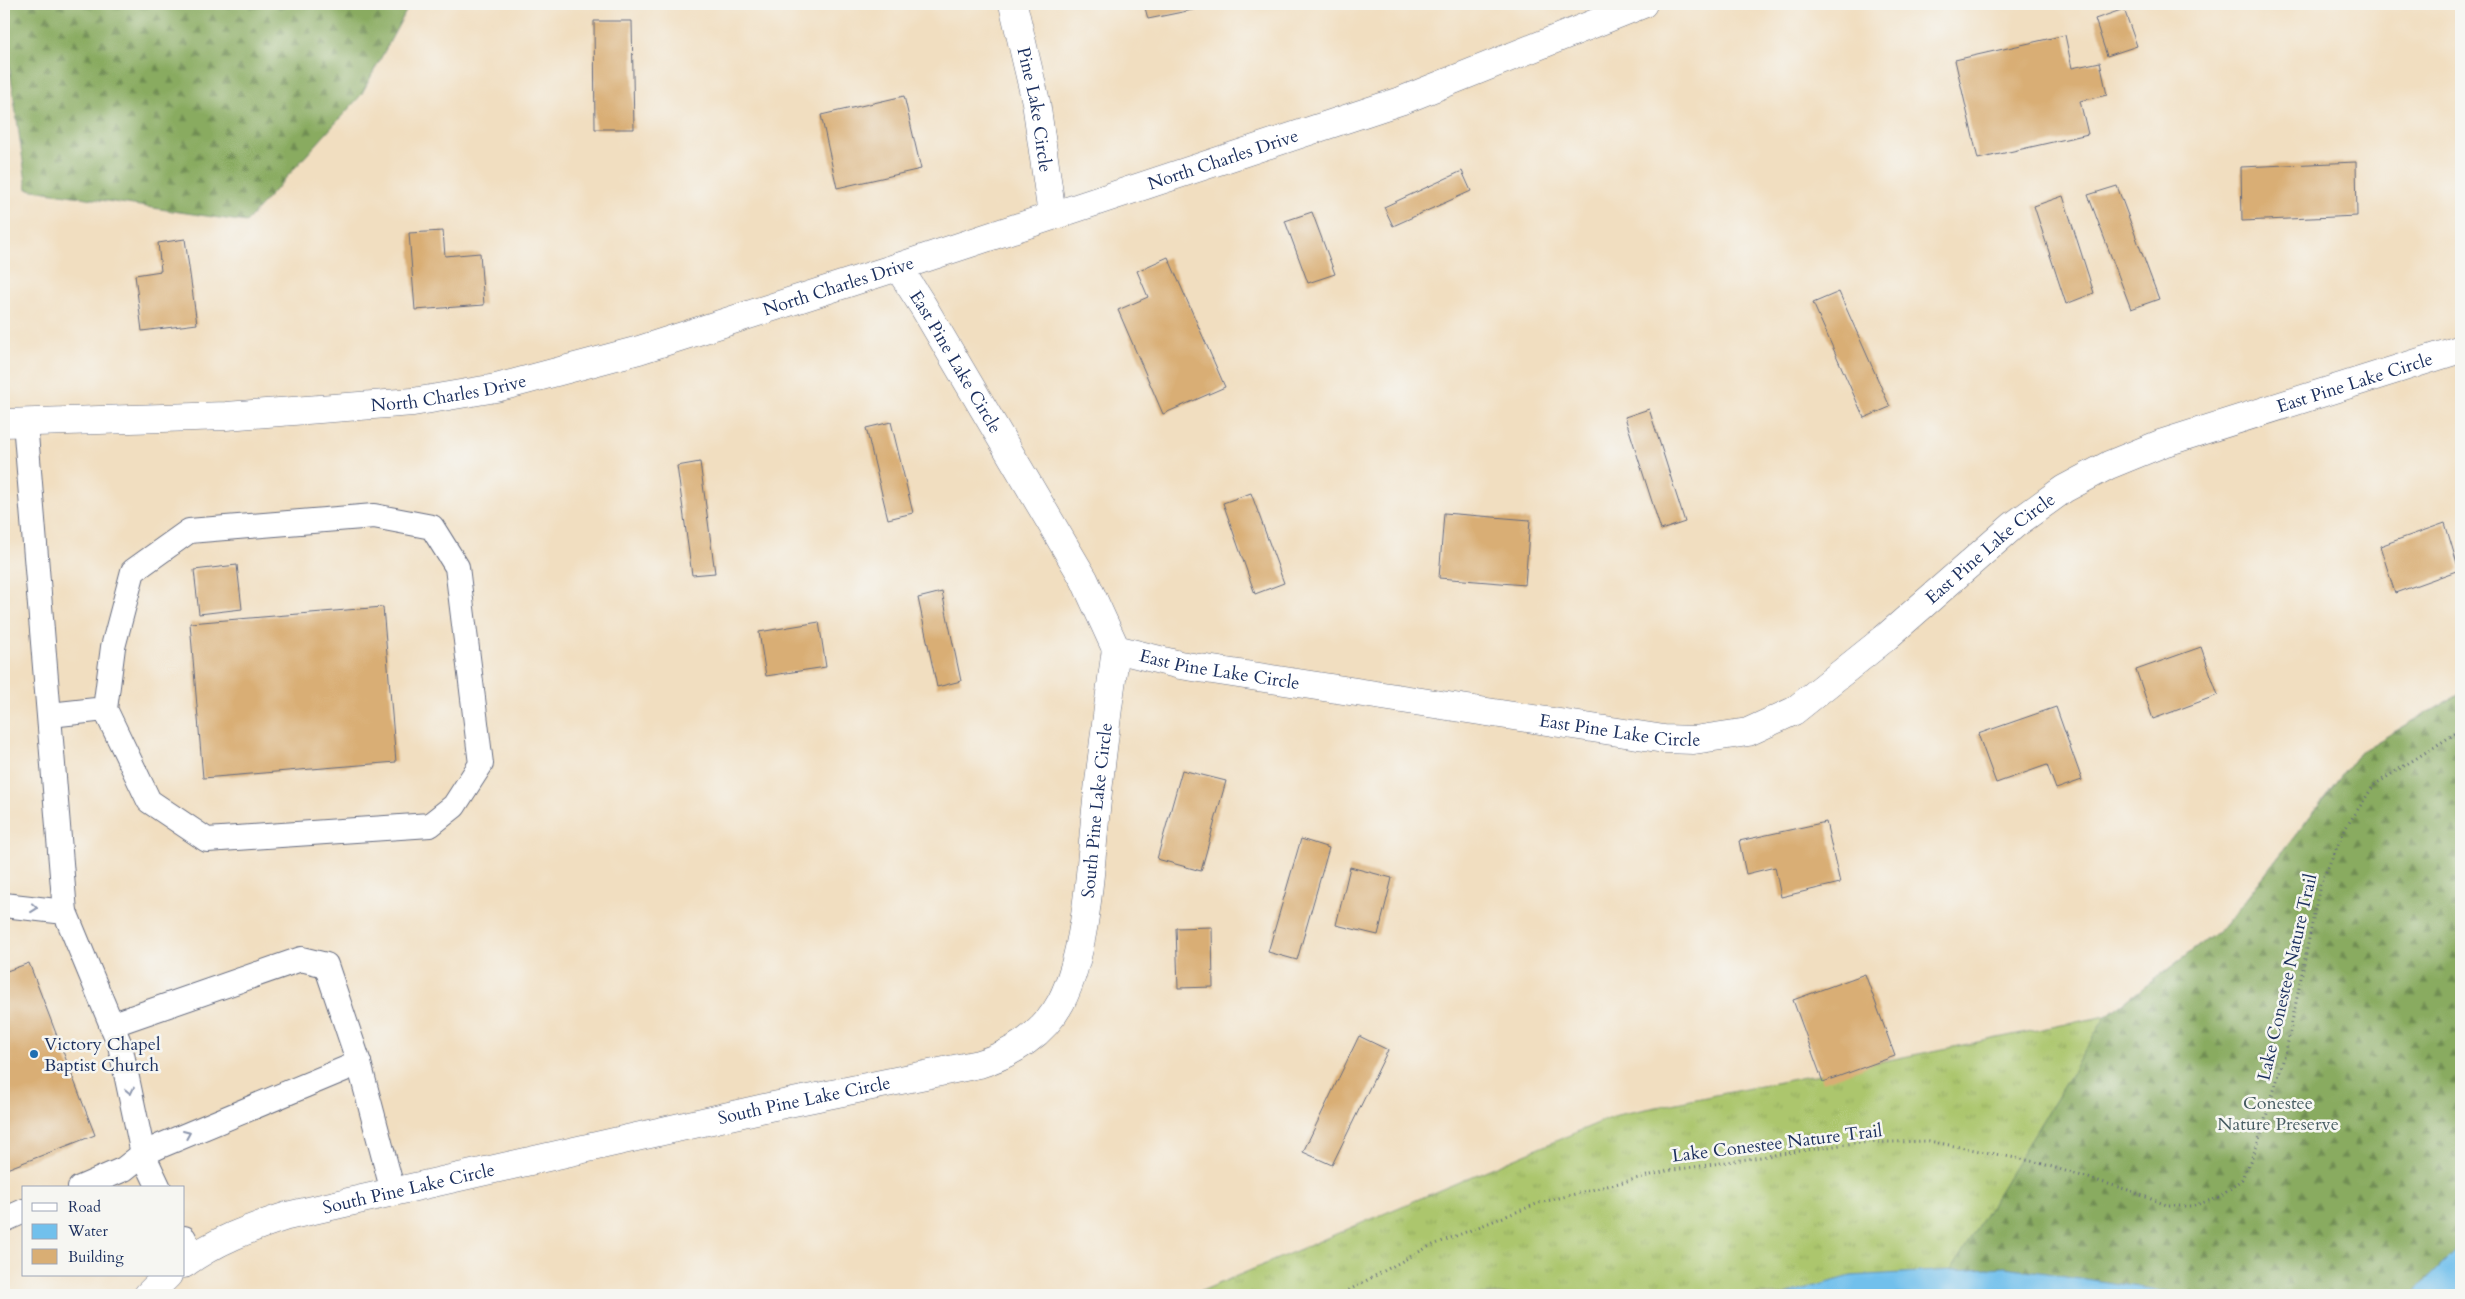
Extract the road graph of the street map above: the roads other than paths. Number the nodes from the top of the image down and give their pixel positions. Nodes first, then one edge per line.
1 (1013, 4) edge
2 (1643, 4) edge
3 (1052, 215) junction
4 (898, 267) junction
5 (2461, 349) edge
6 (14, 422) edge
7 (1116, 649) junction
8 (105, 709) junction
9 (50, 715) junction
10 (4, 905) edge
11 (65, 912) junction
12 (112, 1025) junction
13 (359, 1063) junction
14 (143, 1154) junction
15 (85, 1186) edge
16 (158, 1186) edge
17 (393, 1192) junction
18 (22, 1212) edge
19 (4, 1220) edge
20 (187, 1253) edge
21 (167, 1276) edge
22 (148, 1295) edge

1 - 3 street, Pine Lake Circle
2 - 3 street, North Charles Drive
3 - 4 street, North Charles Drive
4 - 6 street, North Charles Drive
4 - 7 street, East Pine Lake Circle
5 - 7 street, East Pine Lake Circle
6 - 9 lane
7 - 17 street, South Pine Lake Circle
8 - 8 lane
8 - 9 lane
9 - 11 lane
10 -> 11 lane
11 - 12 lane
12 - 13 lane
12 -> 14 lane
14 -> 13 lane
13 - 17 lane
14 - 15 lane
14 - 16 lane
17 - 20 street, South Pine Lake Circle
18 - 19 lane
21 - 22 street

